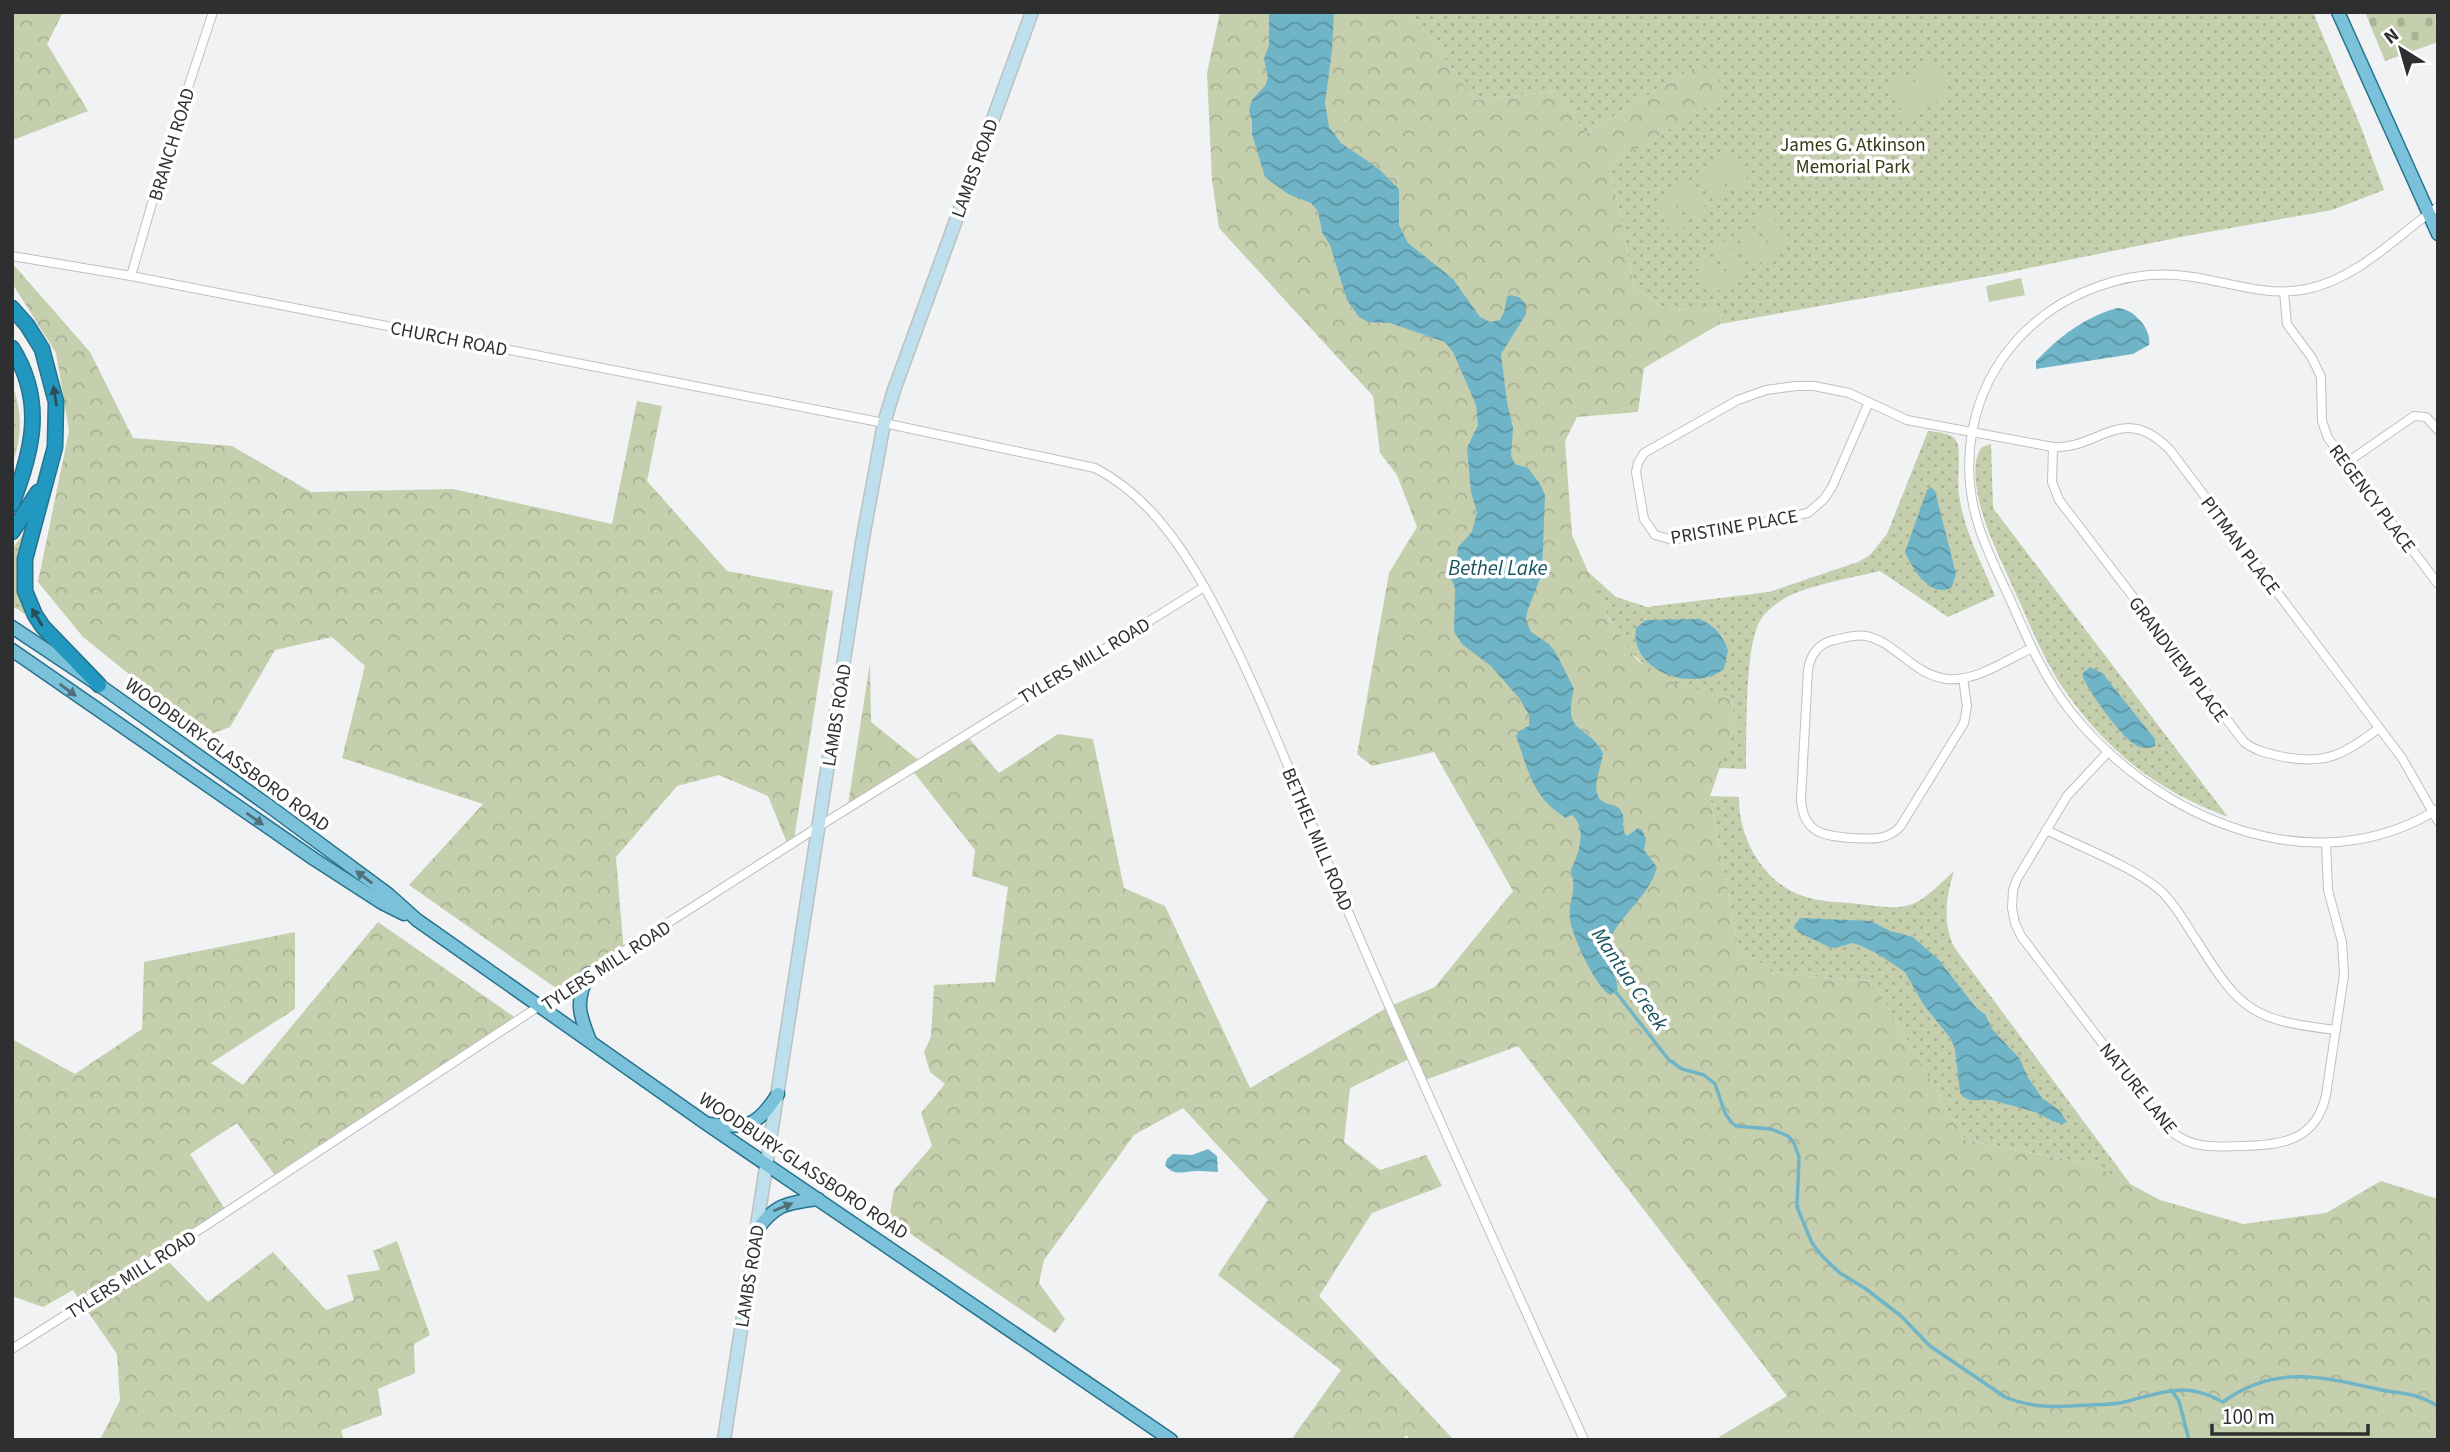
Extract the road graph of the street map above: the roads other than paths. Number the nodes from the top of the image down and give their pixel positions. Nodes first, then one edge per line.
1 (213, 12) edge
2 (1031, 12) edge
3 (2338, 12) edge
4 (2433, 210) edge
5 (2438, 234) edge
6 (12, 256) edge
7 (131, 276) junction
8 (2284, 292) junction
9 (12, 308) edge
10 (12, 348) edge
11 (1869, 402) junction
12 (884, 423) junction
13 (2438, 430) edge
14 (1972, 432) junction
15 (2053, 447) junction
16 (2346, 463) junction
17 (23, 476) junction
18 (43, 484) junction
19 (12, 493) edge
20 (12, 504) edge
21 (12, 532) edge
22 (2438, 584) edge
23 (1204, 587) junction
24 (12, 627) edge
25 (2032, 648) junction
26 (12, 650) edge
27 (1963, 678) junction
28 (99, 685) junction
29 (2379, 728) junction
30 (2108, 752) junction
31 (2435, 810) edge
32 (2438, 821) edge
33 (818, 827) junction
34 (2046, 830) junction
35 (2326, 843) junction
36 (417, 920) junction
37 (588, 974) junction
38 (542, 1007) junction
39 (2336, 1030) junction
40 (590, 1041) junction
41 (779, 1094) junction
42 (707, 1124) junction
43 (766, 1164) junction
44 (818, 1199) junction
45 (757, 1230) junction
46 (12, 1349) edge
47 (724, 1440) edge
48 (1171, 1440) edge
49 (1584, 1440) edge

1 - 7 street, BRANCH ROAD
2 - 12 main road, LAMBS ROAD
3 - 4 main road
4 - 5 main road
4 - 8 street
6 - 7 street, CHURCH ROAD
7 - 12 street, CHURCH ROAD
8 - 14 street
8 - 16 street, REGENCY PLACE
18 -> 9 highway
10 - 17 highway
11 - 11 street, PRISTINE PLACE
11 - 14 street, PRISTINE PLACE
12 - 23 street, BETHEL MILL ROAD
12 - 33 main road, LAMBS ROAD
13 - 16 street
14 - 15 street, PITMAN PLACE
14 - 25 street
15 - 29 street, PITMAN PLACE
15 - 29 street, GRANDVIEW PLACE
16 - 22 street, REGENCY PLACE
17 - 19 highway
17 - 20 highway
18 - 21 highway
28 -> 18 highway
23 - 33 street, TYLERS MILL ROAD
23 - 49 street, BETHEL MILL ROAD
24 - 28 main road, WOODBURY-GLASSBORO ROAD
25 - 27 street
25 - 30 street
26 -> 36 main road, WOODBURY-GLASSBORO ROAD
27 - 27 street
36 -> 28 main road, WOODBURY-GLASSBORO ROAD
29 - 31 street, PITMAN PLACE
30 - 34 street, NATURE LANE
30 - 35 street
31 - 32 street, PITMAN PLACE
31 - 35 street
33 - 37 street, TYLERS MILL ROAD
33 - 41 main road, LAMBS ROAD
34 - 39 street
34 - 39 street, NATURE LANE
35 - 39 street, NATURE LANE
36 - 38 main road, WOODBURY-GLASSBORO ROAD
37 - 38 street, TYLERS MILL ROAD
37 - 40 main road
38 - 40 main road, WOODBURY-GLASSBORO ROAD
38 - 46 street, TYLERS MILL ROAD
40 - 42 main road, WOODBURY-GLASSBORO ROAD
41 - 42 main road
41 - 43 main road, LAMBS ROAD
42 - 43 main road, WOODBURY-GLASSBORO ROAD
43 - 44 main road, WOODBURY-GLASSBORO ROAD
43 - 45 main road, LAMBS ROAD
45 -> 44 main road
44 - 48 main road, WOODBURY-GLASSBORO ROAD
45 - 47 main road, LAMBS ROAD

